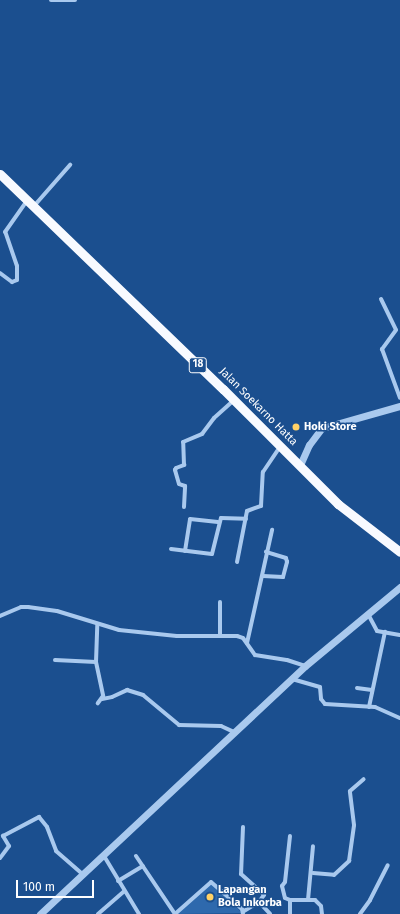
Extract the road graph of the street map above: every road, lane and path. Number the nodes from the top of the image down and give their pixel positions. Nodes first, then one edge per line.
1 (51, 0) edge
2 (75, 0) edge
3 (70, 165) dead end
4 (0, 174) edge
5 (30, 203) junction
6 (0, 274) edge
7 (381, 299) dead end
8 (400, 398) edge
9 (234, 400) junction
10 (399, 408) edge
11 (281, 447) junction
12 (300, 465) junction
13 (184, 507) dead end
14 (246, 519) junction
15 (218, 522) junction
16 (272, 530) dead end
17 (171, 549) dead end
18 (185, 551) junction
19 (266, 552) junction
20 (400, 552) edge
21 (237, 562) dead end
22 (263, 576) junction
23 (400, 587) edge
24 (220, 602) dead end
25 (368, 613) junction
26 (0, 616) edge
27 (97, 624) junction
28 (385, 632) junction
29 (220, 635) junction
30 (400, 635) edge
31 (247, 643) junction
32 (55, 660) dead end
33 (96, 662) junction
34 (305, 666) junction
35 (292, 679) junction
36 (357, 688) dead end
37 (372, 690) junction
38 (102, 699) junction
39 (98, 703) dead end
40 (369, 707) junction
41 (400, 718) edge
42 (235, 732) junction
43 (364, 779) dead end
44 (243, 827) dead end
45 (290, 836) dead end
46 (313, 846) dead end
47 (104, 856) junction
48 (136, 856) dead end
49 (0, 858) edge
50 (388, 865) dead end
51 (143, 866) junction
52 (82, 874) junction
53 (313, 874) junction
54 (118, 881) junction
55 (124, 891) junction
56 (290, 900) junction
57 (308, 900) junction
58 (259, 902) junction
59 (243, 913) edge
60 (40, 914) edge
61 (98, 914) edge
62 (139, 914) edge
63 (175, 914) edge
64 (270, 914) edge
65 (290, 914) edge
66 (322, 914) edge
67 (360, 914) edge

1 - 2 street
3 - 5 street
4 - 5 highway, Jalan Soekarno Hatta / 18
5 - 6 street
5 - 9 highway, Jalan Soekarno Hatta / 18
7 - 8 street
9 - 11 highway, Jalan Soekarno Hatta / 18
9 - 13 street
10 - 12 street
11 - 12 highway, Jalan Soekarno Hatta / 18
11 - 14 street
12 - 20 highway, Jalan Soekarno Hatta / 18
14 - 15 street
14 - 21 street
15 - 18 street
15 - 18 street
16 - 19 street
17 - 18 street
19 - 22 street
19 - 22 street
22 - 31 street
23 - 25 street
24 - 29 street
25 - 28 street
25 - 34 street
26 - 27 street
27 - 29 street
27 - 33 street
28 - 30 street
28 - 37 street
29 - 31 street
31 - 34 street
32 - 33 street
33 - 38 street
34 - 35 street
35 - 40 street
35 - 42 street
36 - 37 street
37 - 40 street
38 - 39 street
38 - 42 street
40 - 41 street
42 - 47 street
43 - 53 street
44 - 58 street
45 - 56 street
46 - 53 street
47 - 52 street
47 - 54 street
48 - 51 street
49 - 52 street
50 - 67 street
51 - 54 street
51 - 63 street
52 - 60 street
53 - 57 street
54 - 55 street
55 - 61 street
55 - 62 street
56 - 57 street
56 - 65 street
57 - 66 street
58 - 59 street
58 - 64 street
59 - 63 street

